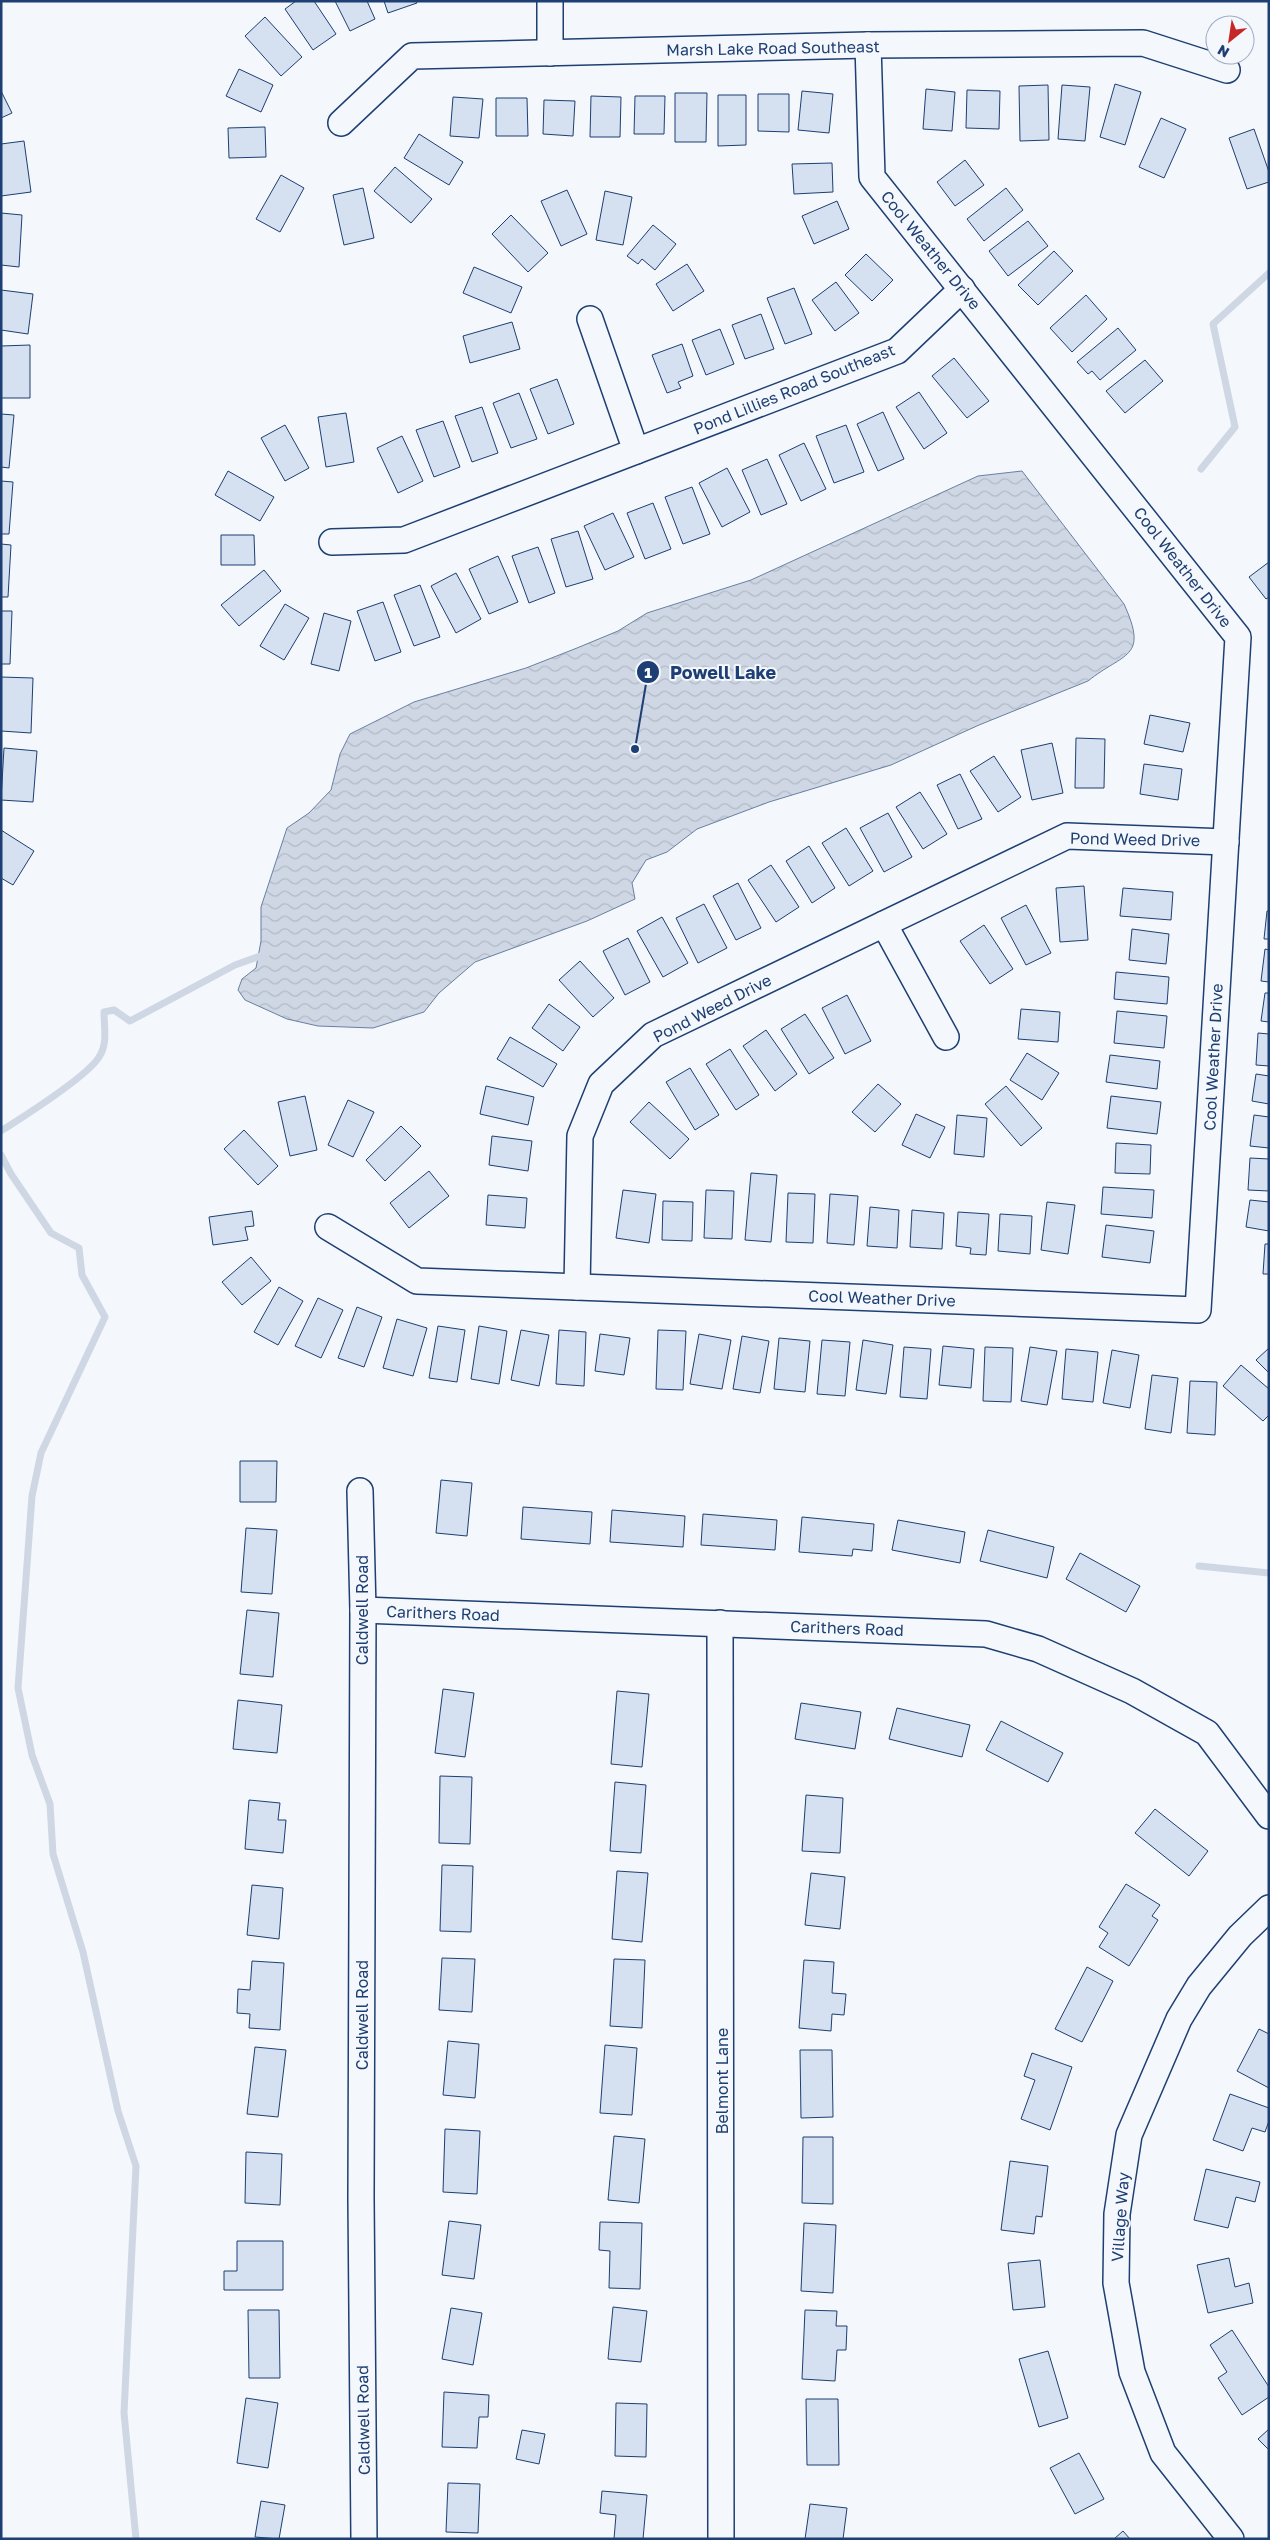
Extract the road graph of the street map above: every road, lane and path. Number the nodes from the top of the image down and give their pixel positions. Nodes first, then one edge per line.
1 (550, 1) edge
2 (868, 45) junction
3 (550, 53) junction
4 (1227, 70) dead end
5 (341, 123) dead end
6 (962, 289) junction
7 (590, 319) dead end
8 (636, 451) junction
9 (332, 542) dead end
10 (1226, 842) junction
11 (884, 924) junction
12 (946, 1037) dead end
13 (328, 1227) dead end
14 (577, 1286) junction
15 (360, 1492) dead end
16 (363, 1610) junction
17 (720, 1623) junction
18 (1269, 1816) edge
19 (1269, 1908) edge
20 (364, 2539) edge
21 (721, 2539) edge
22 (1231, 2539) edge

1 - 3 street
2 - 3 street, Marsh Lake Road Southeast
2 - 4 street, Marsh Lake Road Southeast
2 - 6 street, Cool Weather Drive
3 - 5 street, Marsh Lake Road Southeast
6 - 8 street, Pond Lillies Road Southeast
6 - 10 street, Cool Weather Drive
7 - 8 street
8 - 9 street, Pond Lillies Road Southeast
10 - 11 street, Pond Weed Drive
10 - 14 street, Cool Weather Drive
11 - 12 street
11 - 14 street, Pond Weed Drive
13 - 14 street, Cool Weather Drive
15 - 16 street, Caldwell Road
16 - 17 street, Carithers Road
16 - 20 street, Caldwell Road
17 - 18 street, Carithers Road
17 - 21 street, Belmont Lane
19 - 22 street, Village Way

